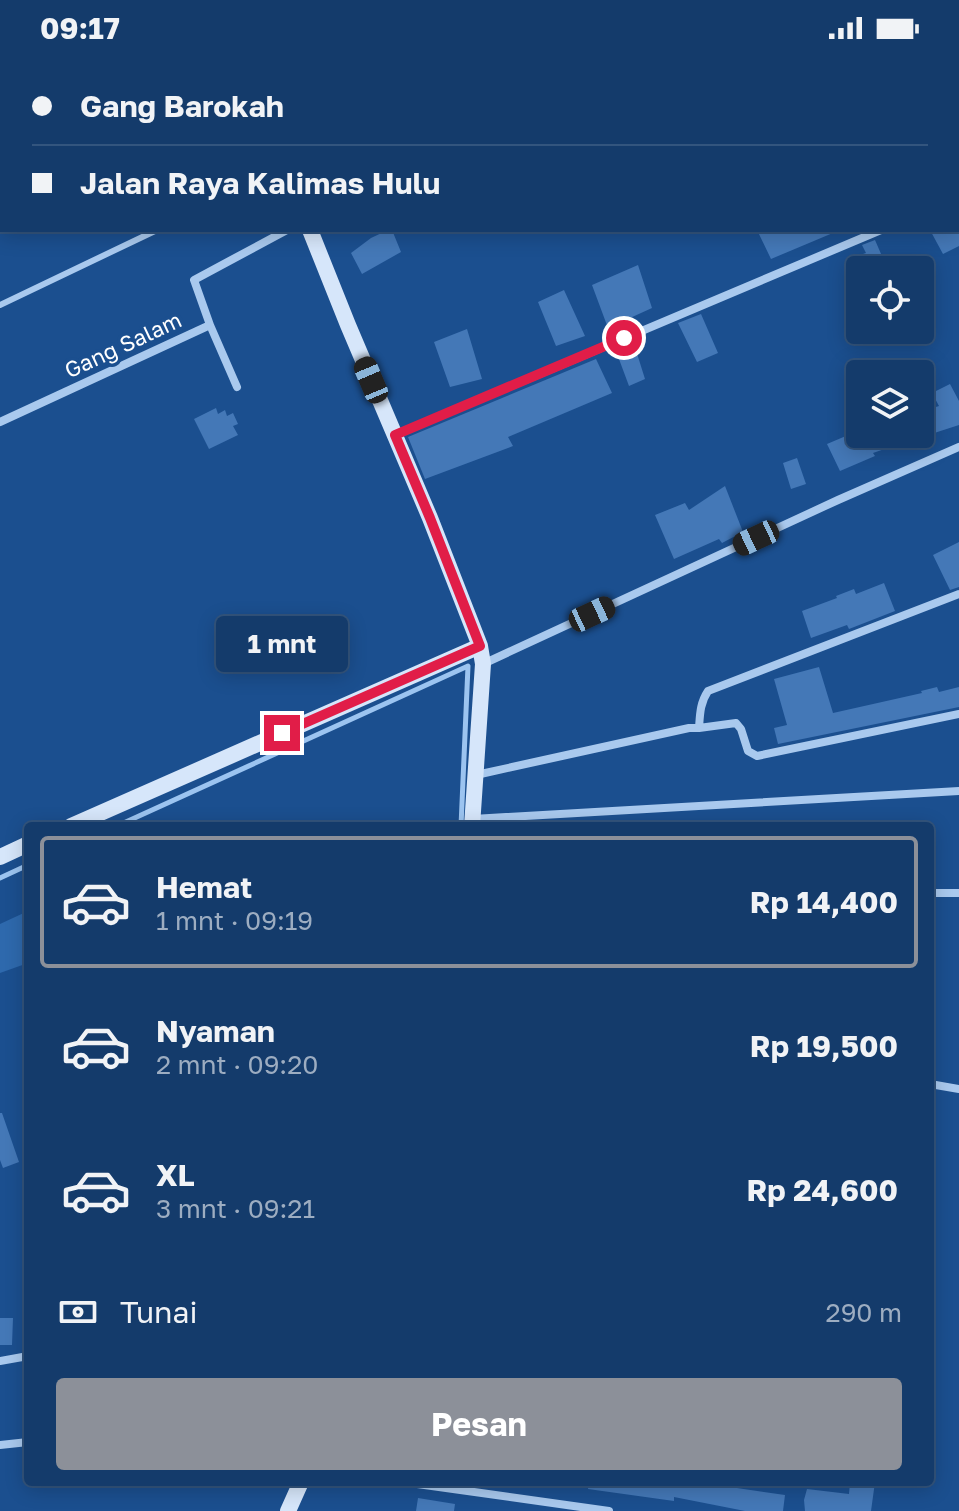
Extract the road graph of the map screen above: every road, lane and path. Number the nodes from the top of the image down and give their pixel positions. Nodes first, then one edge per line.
1 (153, 232) edge
2 (283, 232) edge
3 (311, 232) edge
4 (876, 232) edge
5 (0, 305) edge
6 (210, 325) junction
7 (237, 387) dead end
8 (0, 422) edge
9 (395, 435) junction
10 (959, 447) edge
11 (959, 594) edge
12 (480, 646) junction
13 (483, 664) junction
14 (959, 714) edge
15 (699, 728) junction
16 (476, 775) junction
17 (959, 791) edge
18 (80, 822) edge
19 (472, 822) edge
20 (487, 822) edge
21 (24, 846) edge
22 (0, 857) edge
23 (934, 893) edge
24 (959, 893) edge
25 (934, 1085) edge
26 (959, 1089) edge
27 (24, 1357) edge
28 (0, 1361) edge
29 (24, 1442) edge
30 (0, 1445) edge
31 (299, 1486) edge
32 (431, 1486) edge
33 (288, 1511) edge
34 (609, 1511) edge

1 - 5 lane
2 - 6 street, Gang Salam
3 - 9 street
4 - 9 street
6 - 7 street
6 - 8 street, Gang Salam
9 - 12 street
10 - 13 street
11 - 15 street
12 - 13 street
12 - 18 street
13 - 16 street
14 - 15 street
15 - 16 street
16 - 19 street
17 - 20 street
21 - 22 street
23 - 24 street
25 - 26 street
27 - 28 street
29 - 30 street
31 - 33 street
32 - 34 street

